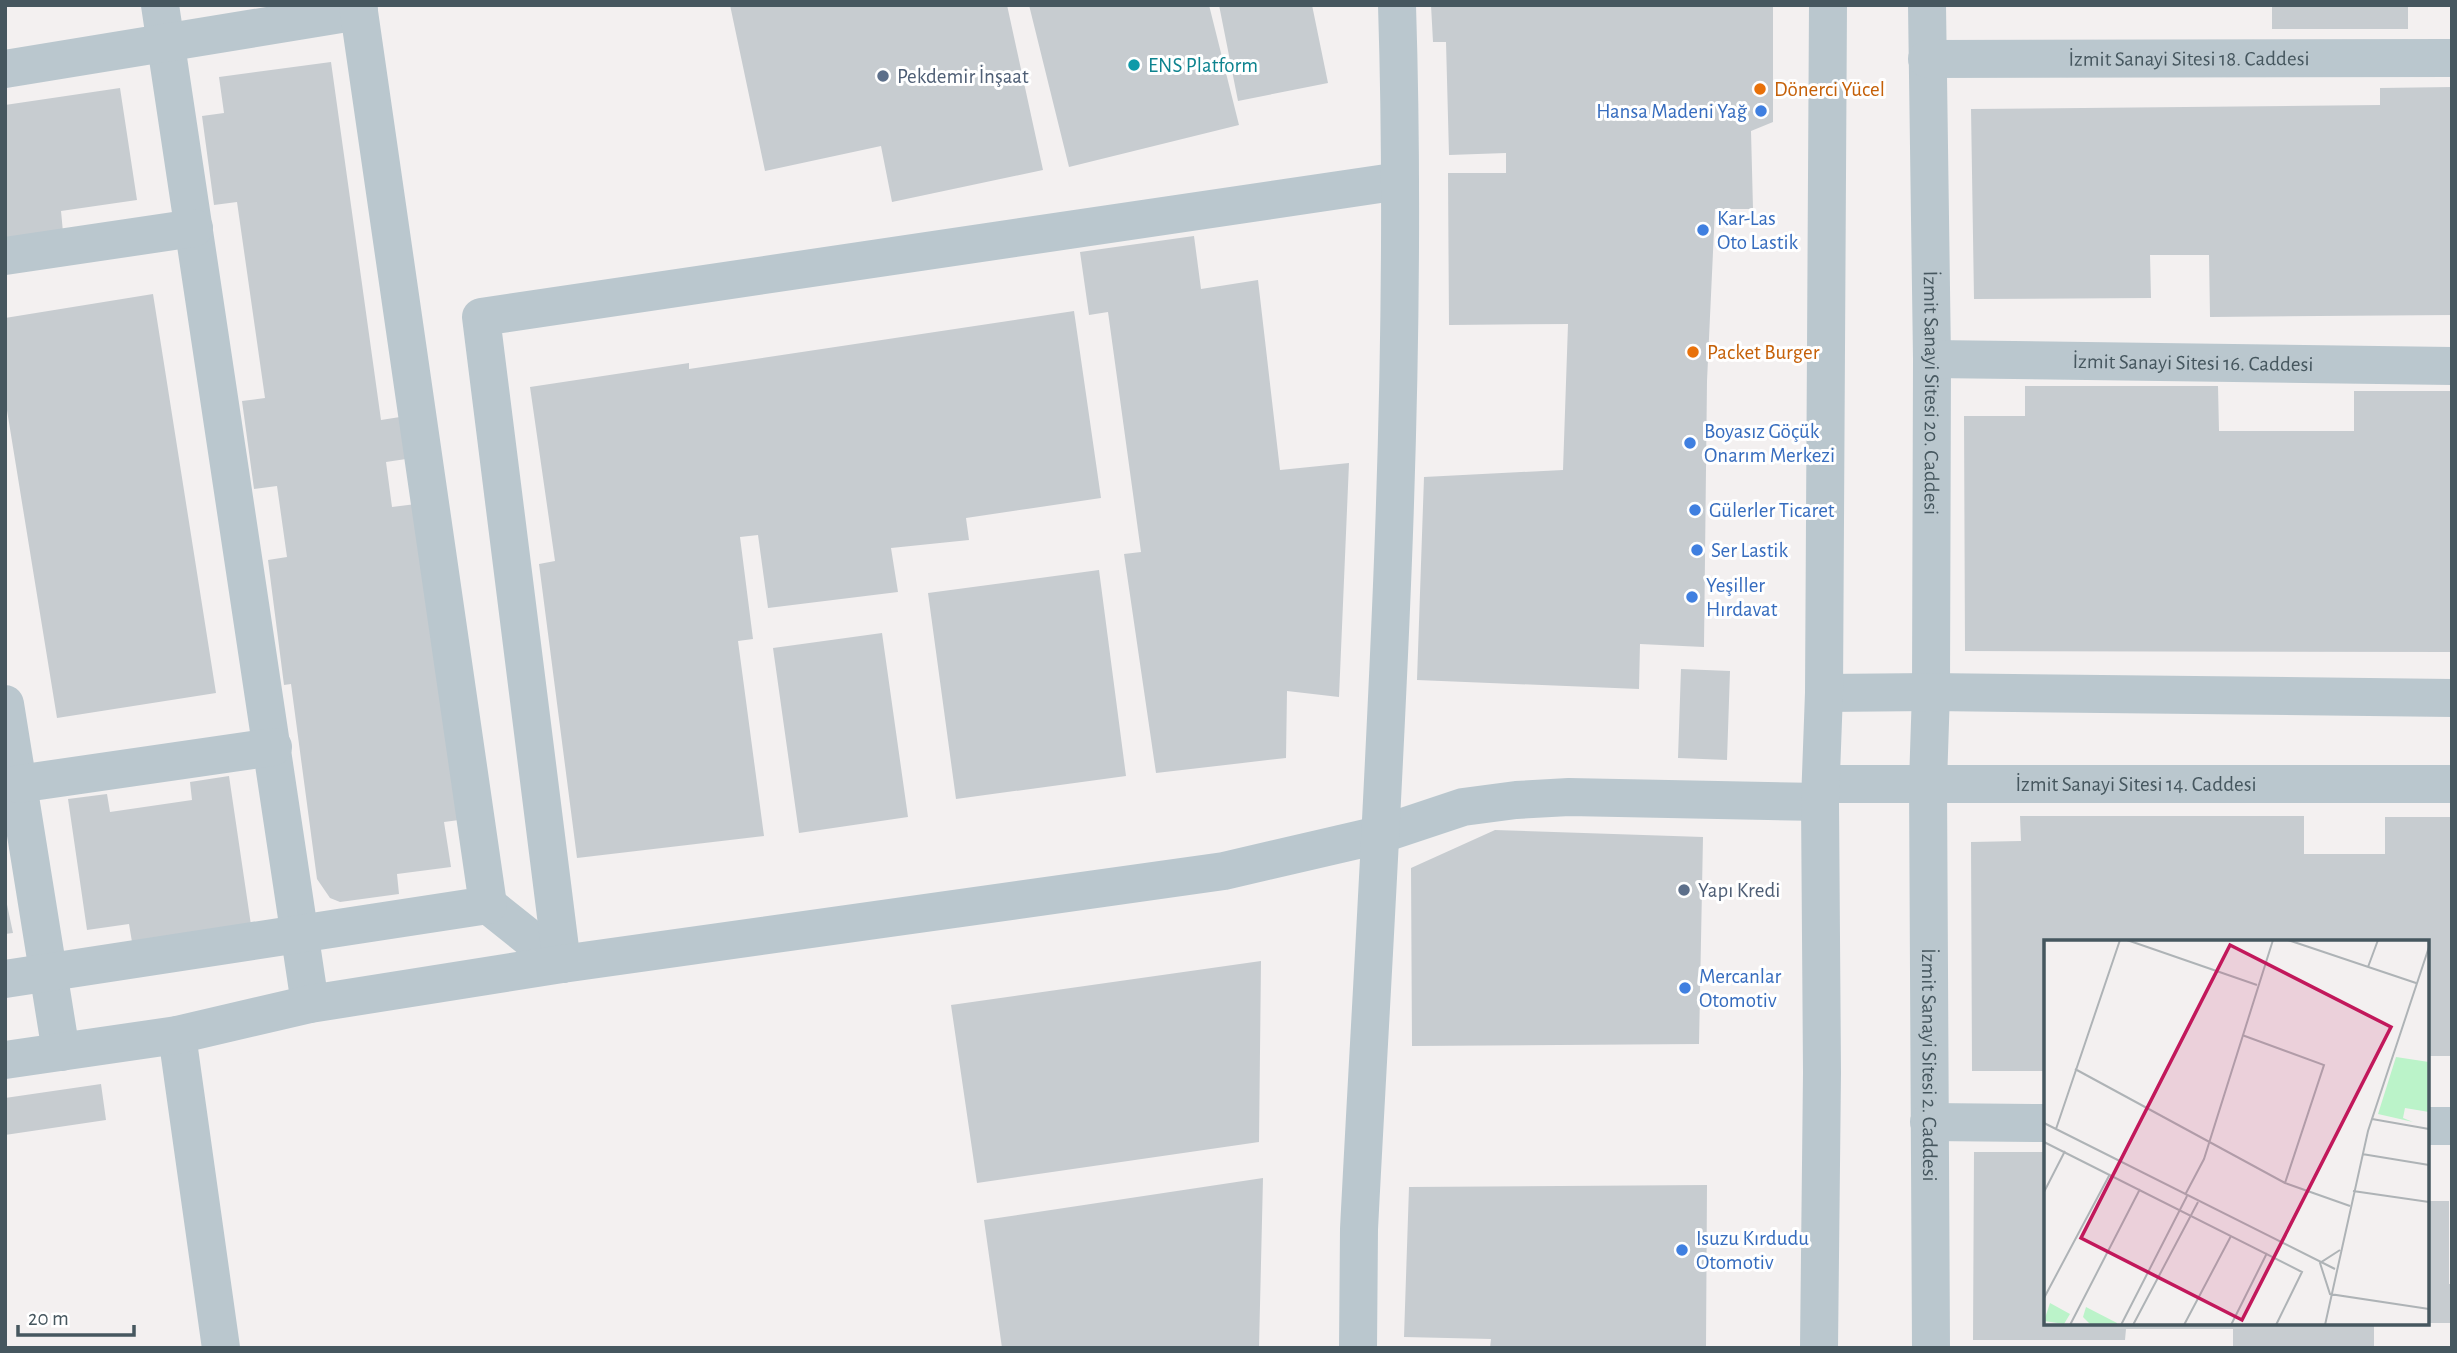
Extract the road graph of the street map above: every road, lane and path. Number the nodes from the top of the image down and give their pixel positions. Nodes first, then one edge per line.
1 (160, 5) edge
2 (1397, 5) edge
3 (1828, 5) edge
4 (1927, 5) edge
5 (358, 8) edge
6 (166, 43) junction
7 (2452, 58) edge
8 (1927, 59) junction
9 (5, 69) edge
10 (1400, 181) junction
11 (194, 228) junction
12 (5, 256) edge
13 (1932, 359) junction
14 (2452, 366) edge
15 (1931, 692) junction
16 (1824, 693) junction
17 (2452, 698) edge
18 (5, 705) edge
19 (273, 747) junction
20 (1928, 783) junction
21 (18, 784) junction
22 (2452, 784) edge
23 (1820, 793) junction
24 (1379, 835) junction
25 (488, 905) junction
26 (301, 933) junction
27 (562, 964) junction
28 (48, 973) junction
29 (5, 979) edge
30 (310, 1004) junction
31 (177, 1035) junction
32 (61, 1052) junction
33 (5, 1060) edge
34 (1929, 1122) junction
35 (2044, 1123) edge
36 (2429, 1126) edge
37 (2452, 1126) edge
38 (221, 1348) edge
39 (1358, 1348) edge
40 (1819, 1348) edge
41 (1931, 1348) edge

1 - 6 street
2 - 10 street
3 - 16 street
4 - 8 street, İzmit Sanayi Sitesi 20. Caddesi
5 - 6 street
5 - 25 street
6 - 9 street
6 - 11 street
7 - 8 street, İzmit Sanayi Sitesi 18. Caddesi
8 - 13 street, İzmit Sanayi Sitesi 20. Caddesi
10 - 24 street
10 - 27 street
11 - 12 street
11 - 19 street
13 - 14 street, İzmit Sanayi Sitesi 16. Caddesi
13 - 15 street, İzmit Sanayi Sitesi 20. Caddesi
15 - 16 street
15 - 17 street
15 - 20 street, İzmit Sanayi Sitesi 20. Caddesi
16 - 23 street
18 - 21 street
19 - 21 street
19 - 26 street
20 - 22 street, İzmit Sanayi Sitesi 14. Caddesi
20 - 23 street, İzmit Sanayi Sitesi 14. Caddesi
20 - 34 street, İzmit Sanayi Sitesi 2. Caddesi
21 - 28 street
23 - 24 street, İzmit Sanayi Sitesi 14. Caddesi
23 - 40 street
24 - 27 street, İzmit Sanayi Sitesi 14. Caddesi
24 - 39 street
25 - 26 street
25 - 27 street
26 - 28 street
26 - 30 street
27 - 30 street, İzmit Sanayi Sitesi 14. Caddesi
28 - 29 street
28 - 32 street
30 - 31 street, İzmit Sanayi Sitesi 14. Caddesi
31 - 32 street, İzmit Sanayi Sitesi 14. Caddesi
31 - 38 street
32 - 33 street, İzmit Sanayi Sitesi 14. Caddesi
34 - 35 street
34 - 41 street, İzmit Sanayi Sitesi 2. Caddesi
36 - 37 street

